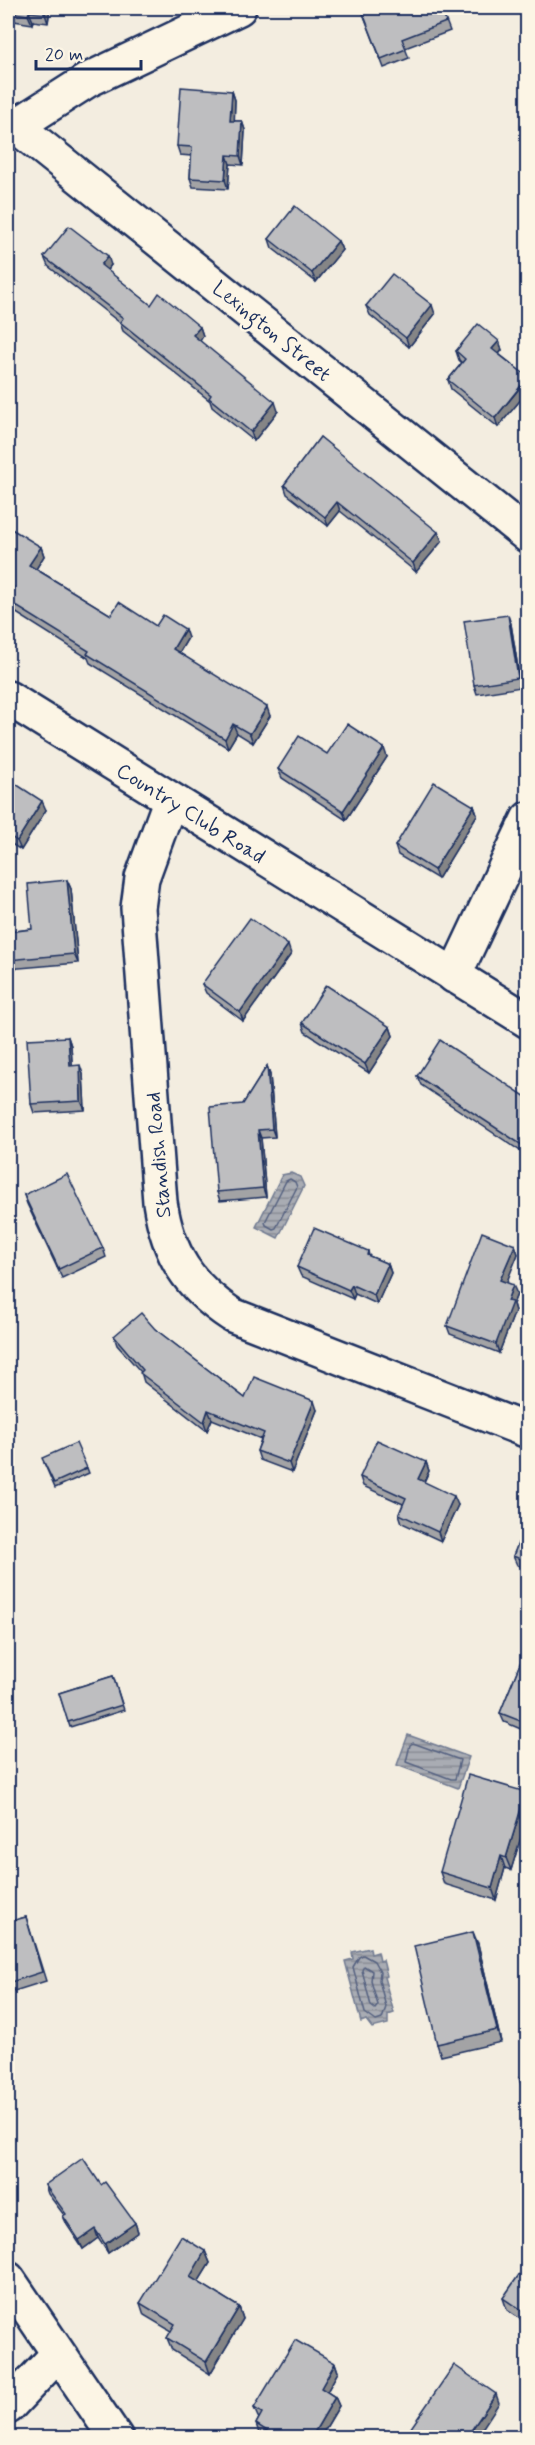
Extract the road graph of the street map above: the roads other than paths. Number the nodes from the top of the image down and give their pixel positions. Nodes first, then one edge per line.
1 (239, 8) edge
2 (12, 122) edge
3 (528, 536) edge
4 (8, 698) edge
5 (170, 801) junction
6 (528, 819) edge
7 (454, 976) junction
8 (528, 1022) edge
9 (528, 1431) edge
10 (8, 2279) edge
11 (58, 2354) junction
12 (8, 2407) edge
13 (116, 2438) edge

1 - 2 street
2 - 3 street, Lexington Street
4 - 5 street, Country Club Road
5 - 7 street, Country Club Road
5 - 9 street, Standish Road
6 - 7 street
7 - 8 street, Country Club Road
10 - 11 street
11 - 12 street
11 - 13 street

